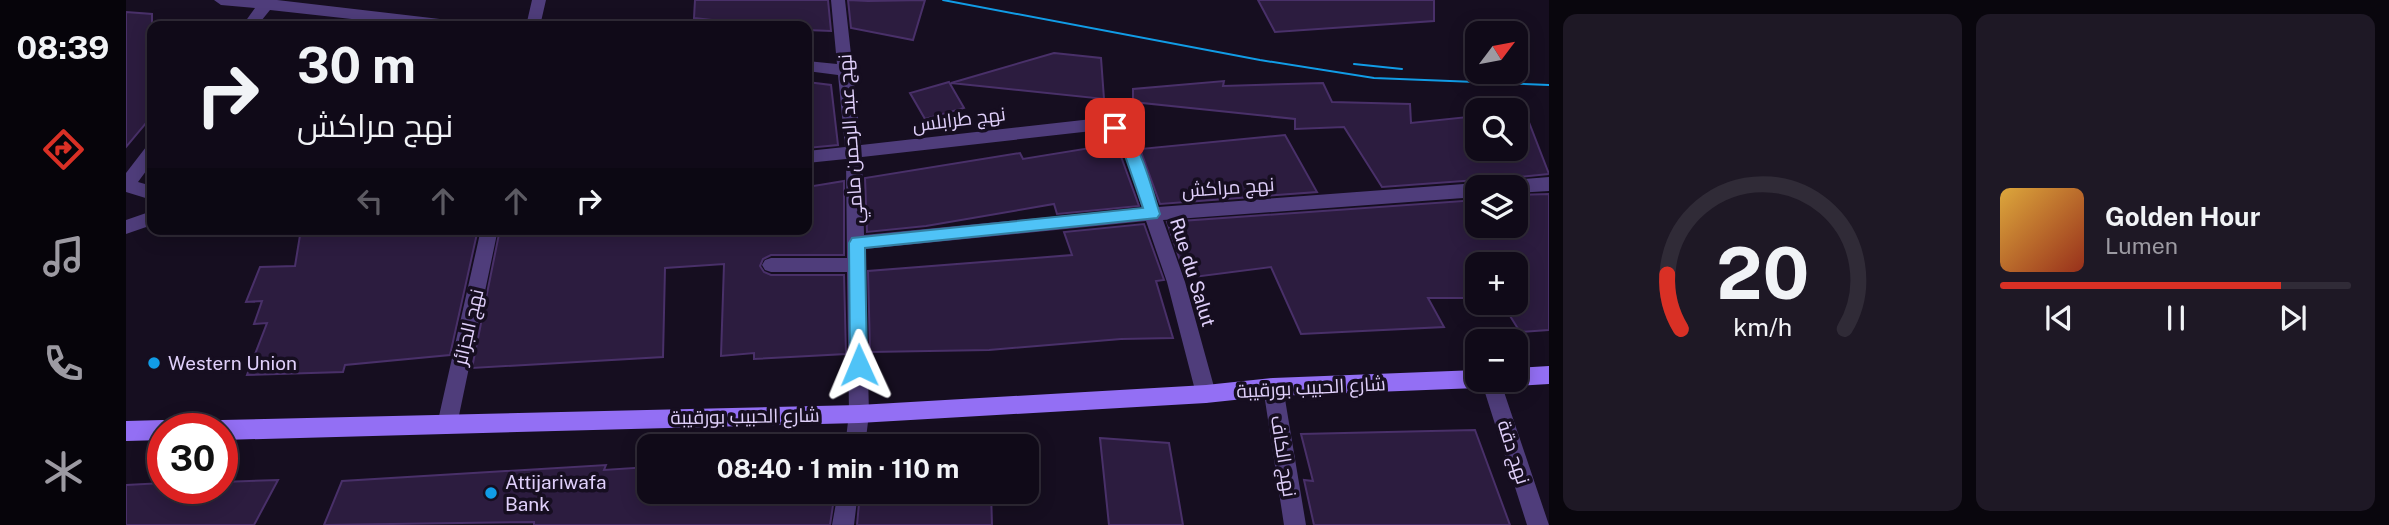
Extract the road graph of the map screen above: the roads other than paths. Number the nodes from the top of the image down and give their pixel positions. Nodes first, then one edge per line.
1 (221, 0) edge
2 (539, 0) edge
3 (838, 0) edge
4 (268, 2) edge
5 (253, 21) edge
6 (418, 21) edge
7 (534, 21) edge
8 (812, 67) edge
9 (847, 71) junction
10 (1115, 128) joint
11 (854, 153) junction
12 (812, 157) edge
13 (147, 158) edge
14 (1549, 184) edge
15 (126, 185) edge
16 (1528, 186) edge
17 (147, 191) edge
18 (1465, 191) edge
19 (1152, 214) junction
20 (147, 220) edge
21 (126, 227) edge
22 (489, 235) edge
23 (857, 243) junction
24 (771, 265) dead end
25 (858, 265) junction
26 (1549, 375) edge
27 (1528, 376) edge
28 (1465, 379) edge
29 (1273, 387) junction
30 (1494, 392) edge
31 (1206, 394) junction
32 (859, 414) junction
33 (447, 425) junction
34 (147, 430) edge
35 (238, 430) edge
36 (126, 431) edge
37 (856, 434) edge
38 (846, 504) edge
39 (843, 525) edge
40 (1295, 525) edge
41 (1538, 525) edge

1 - 4 street
2 - 7 street
3 - 9 street, نهج عبد الرحمن مامي
4 - 5 street
4 - 6 street
8 - 9 street
9 - 11 street, نهج عبد الرحمن مامي
10 - 11 street, نهج طرابلس
10 - 19 street, Rue du Salut
11 - 12 street, نهج طرابلس
11 - 23 street, نهج عبد الرحمن مامي
13 - 15 street
14 - 16 street
15 - 17 street
18 - 19 street, نهج مراكش
19 - 23 street, نهج مراكش
19 - 31 street, Rue du Salut
20 - 21 street
22 - 33 street, نهج الجزائر
23 - 25 street, نهج عبد الرحمن مامي
24 - 25 street
25 - 32 street, نهج عبد الرحمن مامي
26 - 27 main road
28 - 29 main road, شارع الحبيب بورقيبة
29 - 31 main road, شارع الحبيب بورقيبة
29 - 40 street, نهج الكاف
30 - 41 street, نهج دقة
31 - 32 main road, شارع الحبيب بورقيبة
32 - 33 main road, شارع الحبيب بورقيبة
32 - 37 street, نهج عبد الرحمن مامي
33 - 35 main road, شارع الحبيب بورقيبة
34 - 36 main road
38 - 39 street

